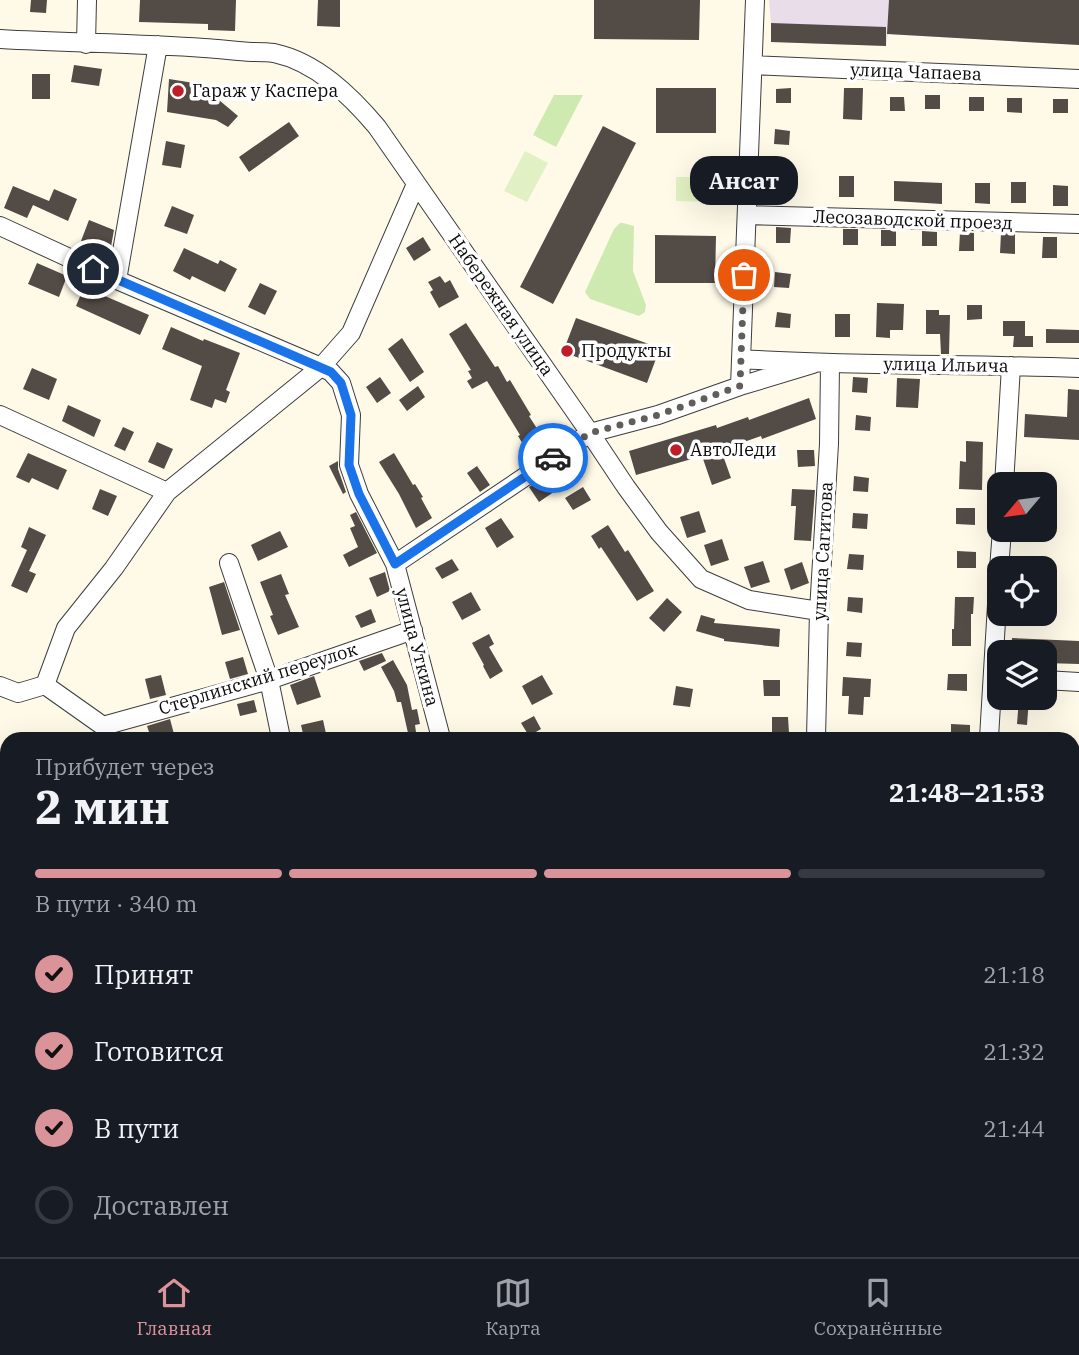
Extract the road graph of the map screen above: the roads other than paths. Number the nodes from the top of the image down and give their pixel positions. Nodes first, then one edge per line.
1 (87, 0) edge
2 (755, 0) edge
3 (0, 39) edge
4 (86, 44) junction
5 (158, 45) junction
6 (753, 65) junction
7 (1079, 79) edge
8 (416, 184) junction
9 (747, 215) junction
10 (1079, 225) edge
11 (0, 226) edge
12 (117, 280) junction
13 (351, 333) junction
14 (741, 359) junction
15 (821, 364) junction
16 (1011, 366) junction
17 (321, 367) junction
18 (1079, 368) edge
19 (341, 383) junction
20 (740, 386) junction
21 (0, 415) edge
22 (590, 433) junction
23 (1005, 472) edge
24 (167, 492) junction
25 (229, 563) dead end
26 (395, 564) junction
27 (819, 611) junction
28 (413, 630) junction
29 (269, 680) junction
30 (1057, 681) edge
31 (1079, 682) edge
32 (45, 684) junction
33 (0, 686) edge
34 (992, 710) edge
35 (280, 732) edge
36 (439, 732) edge
37 (816, 732) edge
38 (990, 732) edge

1 - 4 street
2 - 6 street
3 - 4 street, Набережная улица
4 - 5 street, Набережная улица
5 - 8 street, Набережная улица
5 - 12 street
6 - 7 street, улица Чапаева
6 - 9 street
8 - 13 street
8 - 22 street, Набережная улица
9 - 10 street, Лесозаводской проезд
9 - 14 street
11 - 12 street
12 - 17 street
13 - 17 street
13 - 19 street
14 - 15 street, улица Ильича
14 - 20 street
15 - 16 street, улица Ильича
15 - 20 street, улица Ильича
15 - 27 street, улица Сагитова
16 - 18 street, улица Ильича
16 - 23 street
17 - 19 street
17 - 24 street
19 - 26 street, улица Уткина
20 - 22 street, улица Ильича
21 - 24 street
22 - 26 street
22 - 27 street, Набережная улица
24 - 32 street
25 - 29 street
26 - 28 street, улица Уткина
27 - 37 street, улица Сагитова
28 - 29 street, Стерлинский переулок
28 - 36 street, улица Уткина
29 - 32 street, Стерлинский переулок
29 - 35 street
30 - 31 street
32 - 33 street
34 - 38 street

